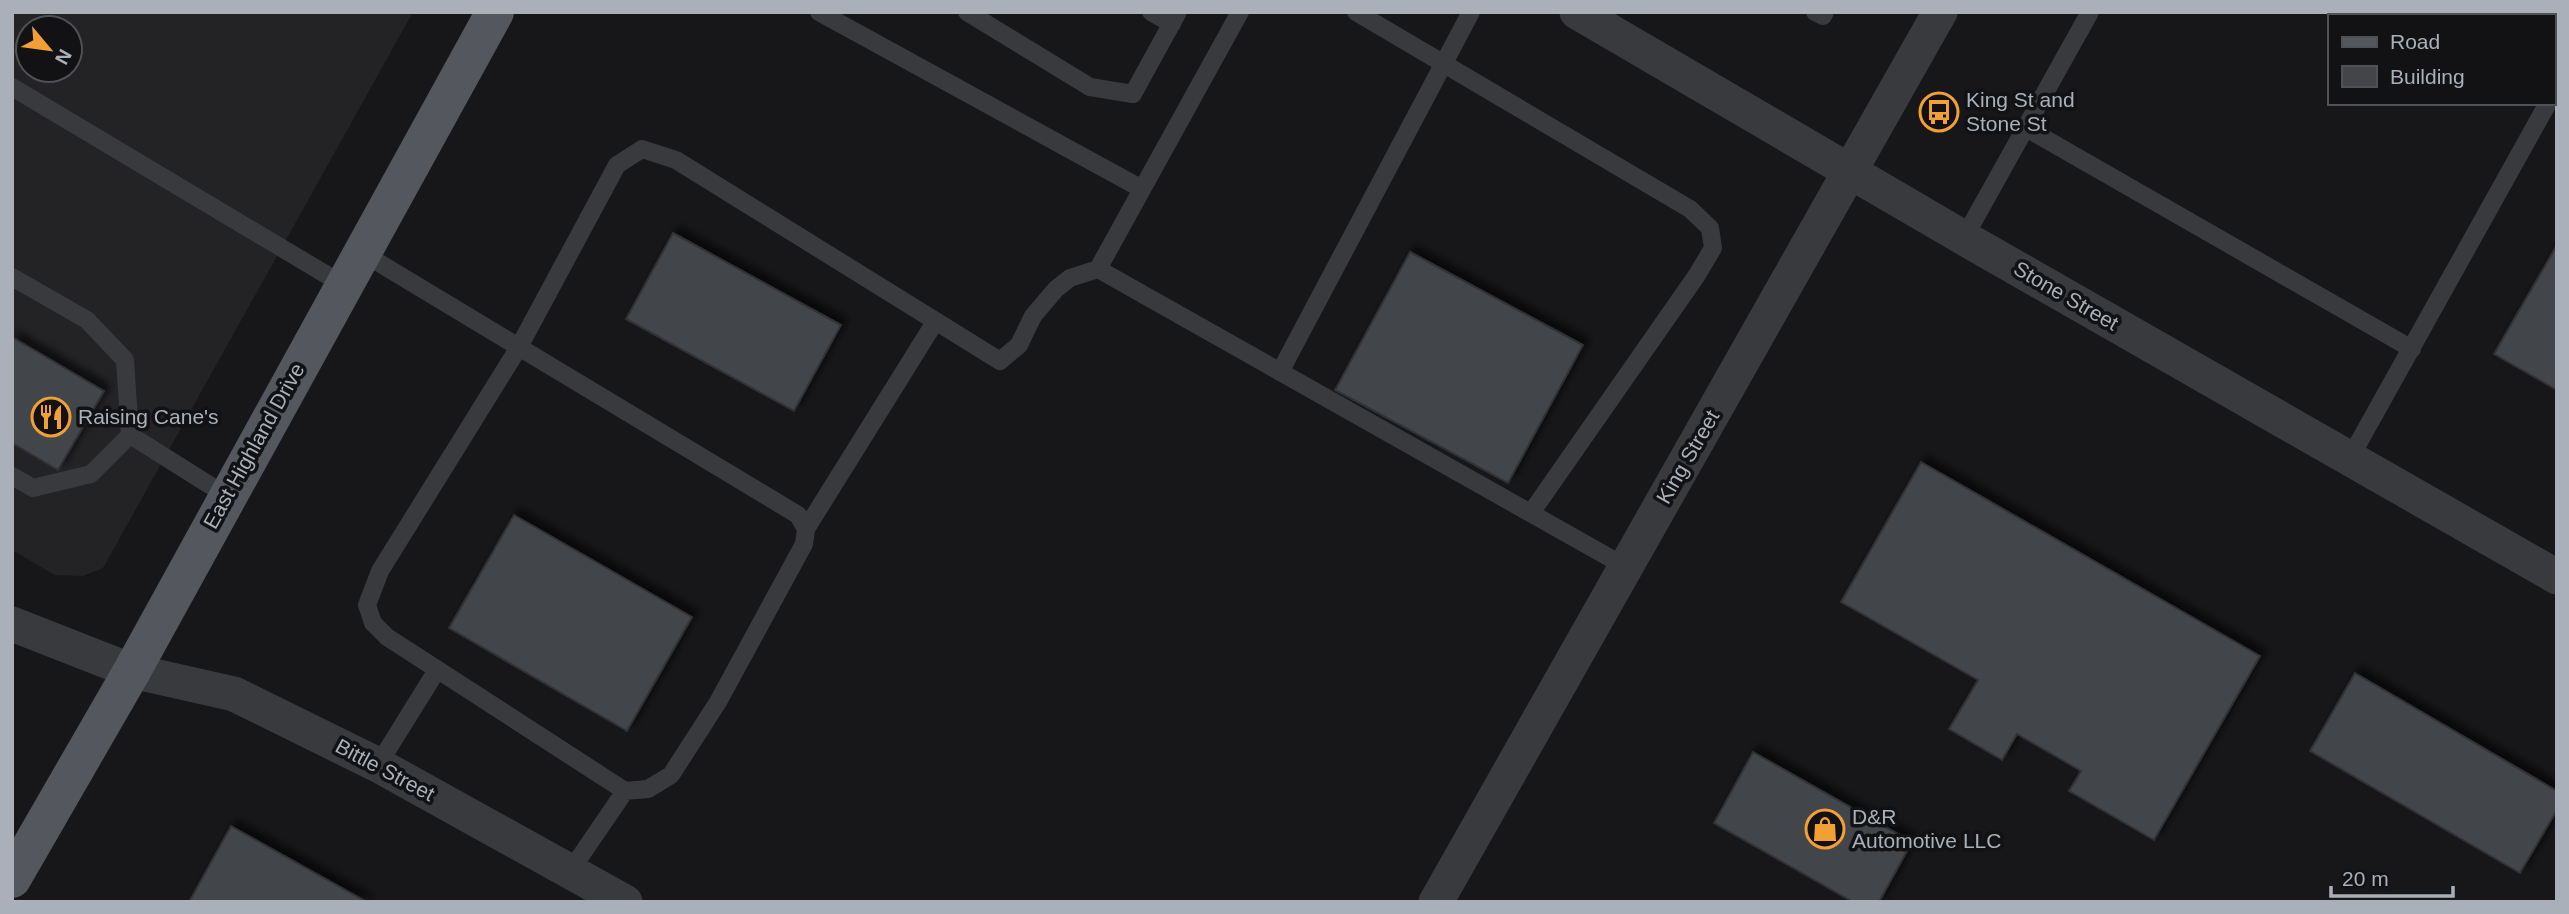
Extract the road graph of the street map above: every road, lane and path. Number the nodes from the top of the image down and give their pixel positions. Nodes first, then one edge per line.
1 (495, 12) edge
2 (819, 12) edge
3 (967, 12) edge
4 (1151, 12) edge
5 (1240, 12) edge
6 (1356, 12) edge
7 (1471, 12) edge
8 (1577, 12) edge
9 (1815, 12) edge
10 (1825, 12) edge
11 (1940, 12) edge
12 (2090, 12) edge
13 (1175, 18) edge
14 (1444, 63) junction
15 (12, 87) edge
16 (2547, 105) edge
17 (2026, 128) junction
18 (1850, 173) junction
19 (1142, 189) junction
20 (1964, 238) junction
21 (361, 252) junction
22 (1098, 269) junction
23 (12, 277) edge
24 (342, 284) junction
25 (935, 322) junction
26 (519, 347) junction
27 (2412, 349) junction
28 (1280, 372) junction
29 (130, 435) junction
30 (2350, 458) junction
31 (12, 476) edge
32 (227, 496) junction
33 (1531, 513) junction
34 (806, 529) junction
35 (1626, 567) junction
36 (2557, 577) edge
37 (12, 624) edge
38 (437, 670) junction
39 (132, 671) junction
40 (378, 765) junction
41 (625, 791) junction
42 (571, 870) junction
43 (12, 879) edge
44 (625, 902) edge
45 (1436, 902) edge

1 - 21 main road, East Highland Drive
2 - 19 lane
3 - 13 lane
4 - 13 lane
5 - 19 lane
6 - 14 lane
7 - 14 lane
8 - 18 street, Stone Street
9 - 10 lane
11 - 18 street, King Street
12 - 17 lane
14 - 28 lane
14 - 33 lane
15 - 24 lane
16 - 27 lane
17 - 20 lane
17 - 27 lane
18 - 20 street, Stone Street
18 - 35 street, King Street
19 - 22 lane
20 - 30 street, Stone Street
21 - 24 main road, East Highland Drive
21 - 26 lane
22 - 25 lane
22 - 28 lane
23 - 29 lane
24 - 32 main road, East Highland Drive
25 - 26 lane
25 - 34 lane
26 - 34 lane
26 - 38 lane
27 - 30 lane
28 - 33 lane
29 - 31 lane
29 - 32 lane
30 - 36 street, Stone Street
32 - 39 main road, East Highland Drive
33 - 35 lane
34 - 41 lane
35 - 45 street, King Street
37 - 39 street, Bittle Street
38 - 40 lane
38 - 41 lane
39 - 40 street, Bittle Street
39 - 43 main road, East Highland Drive
40 - 42 street, Bittle Street
41 - 42 lane
42 - 44 street, Bittle Street

